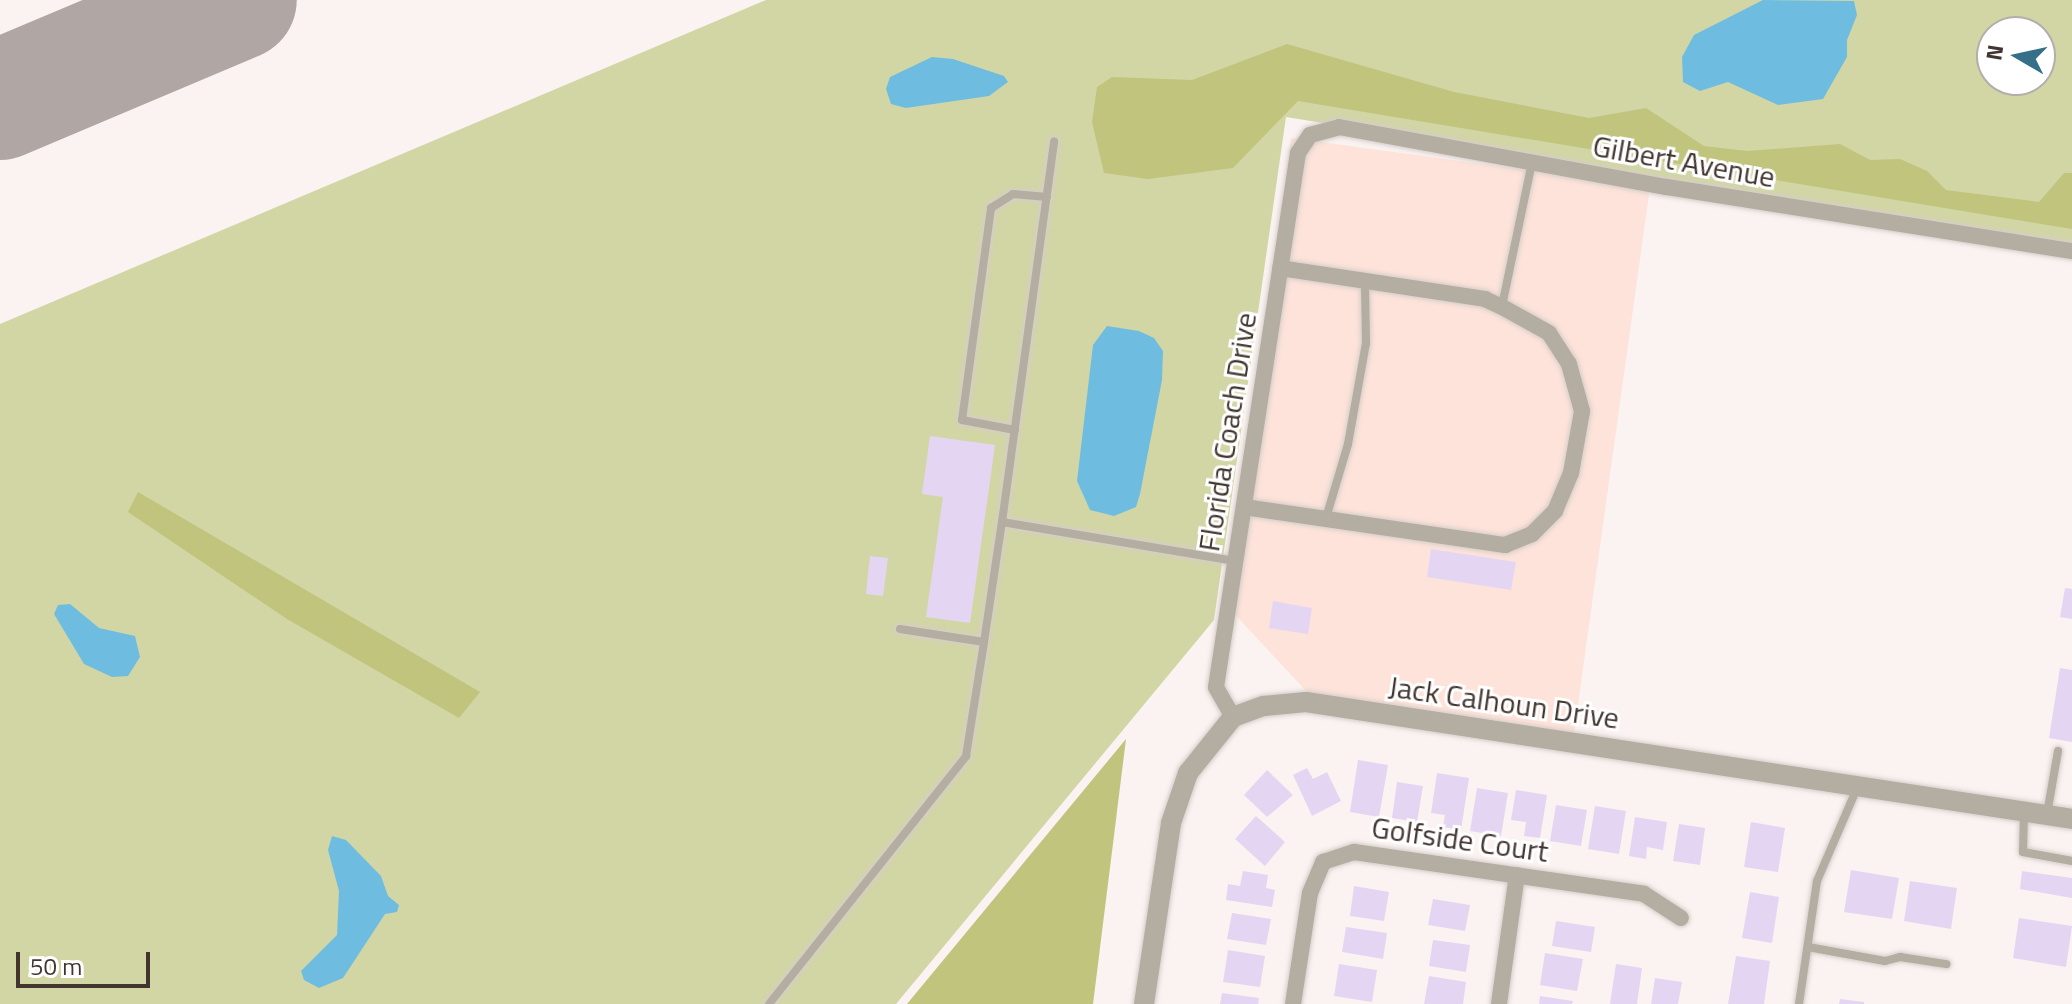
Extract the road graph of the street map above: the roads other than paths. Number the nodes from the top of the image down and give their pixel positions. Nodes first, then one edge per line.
1 (1054, 142) dead end
2 (1298, 153) joint
3 (1532, 163) junction
4 (1047, 197) junction
5 (2072, 251) edge
6 (1280, 268) junction
7 (1365, 285) junction
8 (1502, 307) junction
9 (1015, 430) junction
10 (1244, 507) junction
11 (1326, 518) junction
12 (1002, 522) junction
13 (1235, 561) junction
14 (900, 629) dead end
15 (984, 642) junction
16 (1233, 717) junction
17 (2058, 751) dead end
18 (1858, 785) junction
19 (2024, 811) junction
20 (2047, 815) junction
21 (2072, 819) edge
22 (2072, 861) edge
23 (1517, 875) junction
24 (1681, 918) dead end
25 (1808, 947) junction
26 (1946, 964) dead end
27 (769, 1004) edge
28 (1144, 1004) edge
29 (1293, 1004) edge
30 (1499, 1004) edge
31 (1799, 1004) edge

1 - 4 lane
2 - 3 street, Gilbert Avenue
2 - 6 street, Florida Coach Drive
3 - 5 street, Gilbert Avenue
3 - 8 lane
4 - 9 lane
4 - 9 lane
6 - 7 street
6 - 10 street, Florida Coach Drive
7 - 8 street
7 - 11 lane
8 - 11 street
9 - 12 lane
10 - 11 street
10 - 13 street, Florida Coach Drive
12 - 13 lane
12 - 15 lane
13 - 16 street, Florida Coach Drive
14 - 15 lane
15 - 27 lane
16 - 18 street, Jack Calhoun Drive
16 - 28 street
17 - 20 lane
18 - 19 street, Jack Calhoun Drive
18 - 25 lane
19 - 20 street, Jack Calhoun Drive
19 - 22 lane
20 - 21 street, Jack Calhoun Drive
23 - 24 street, Golfside Court
23 - 29 street, Golfside Court
23 - 30 street
25 - 26 lane
25 - 31 lane

